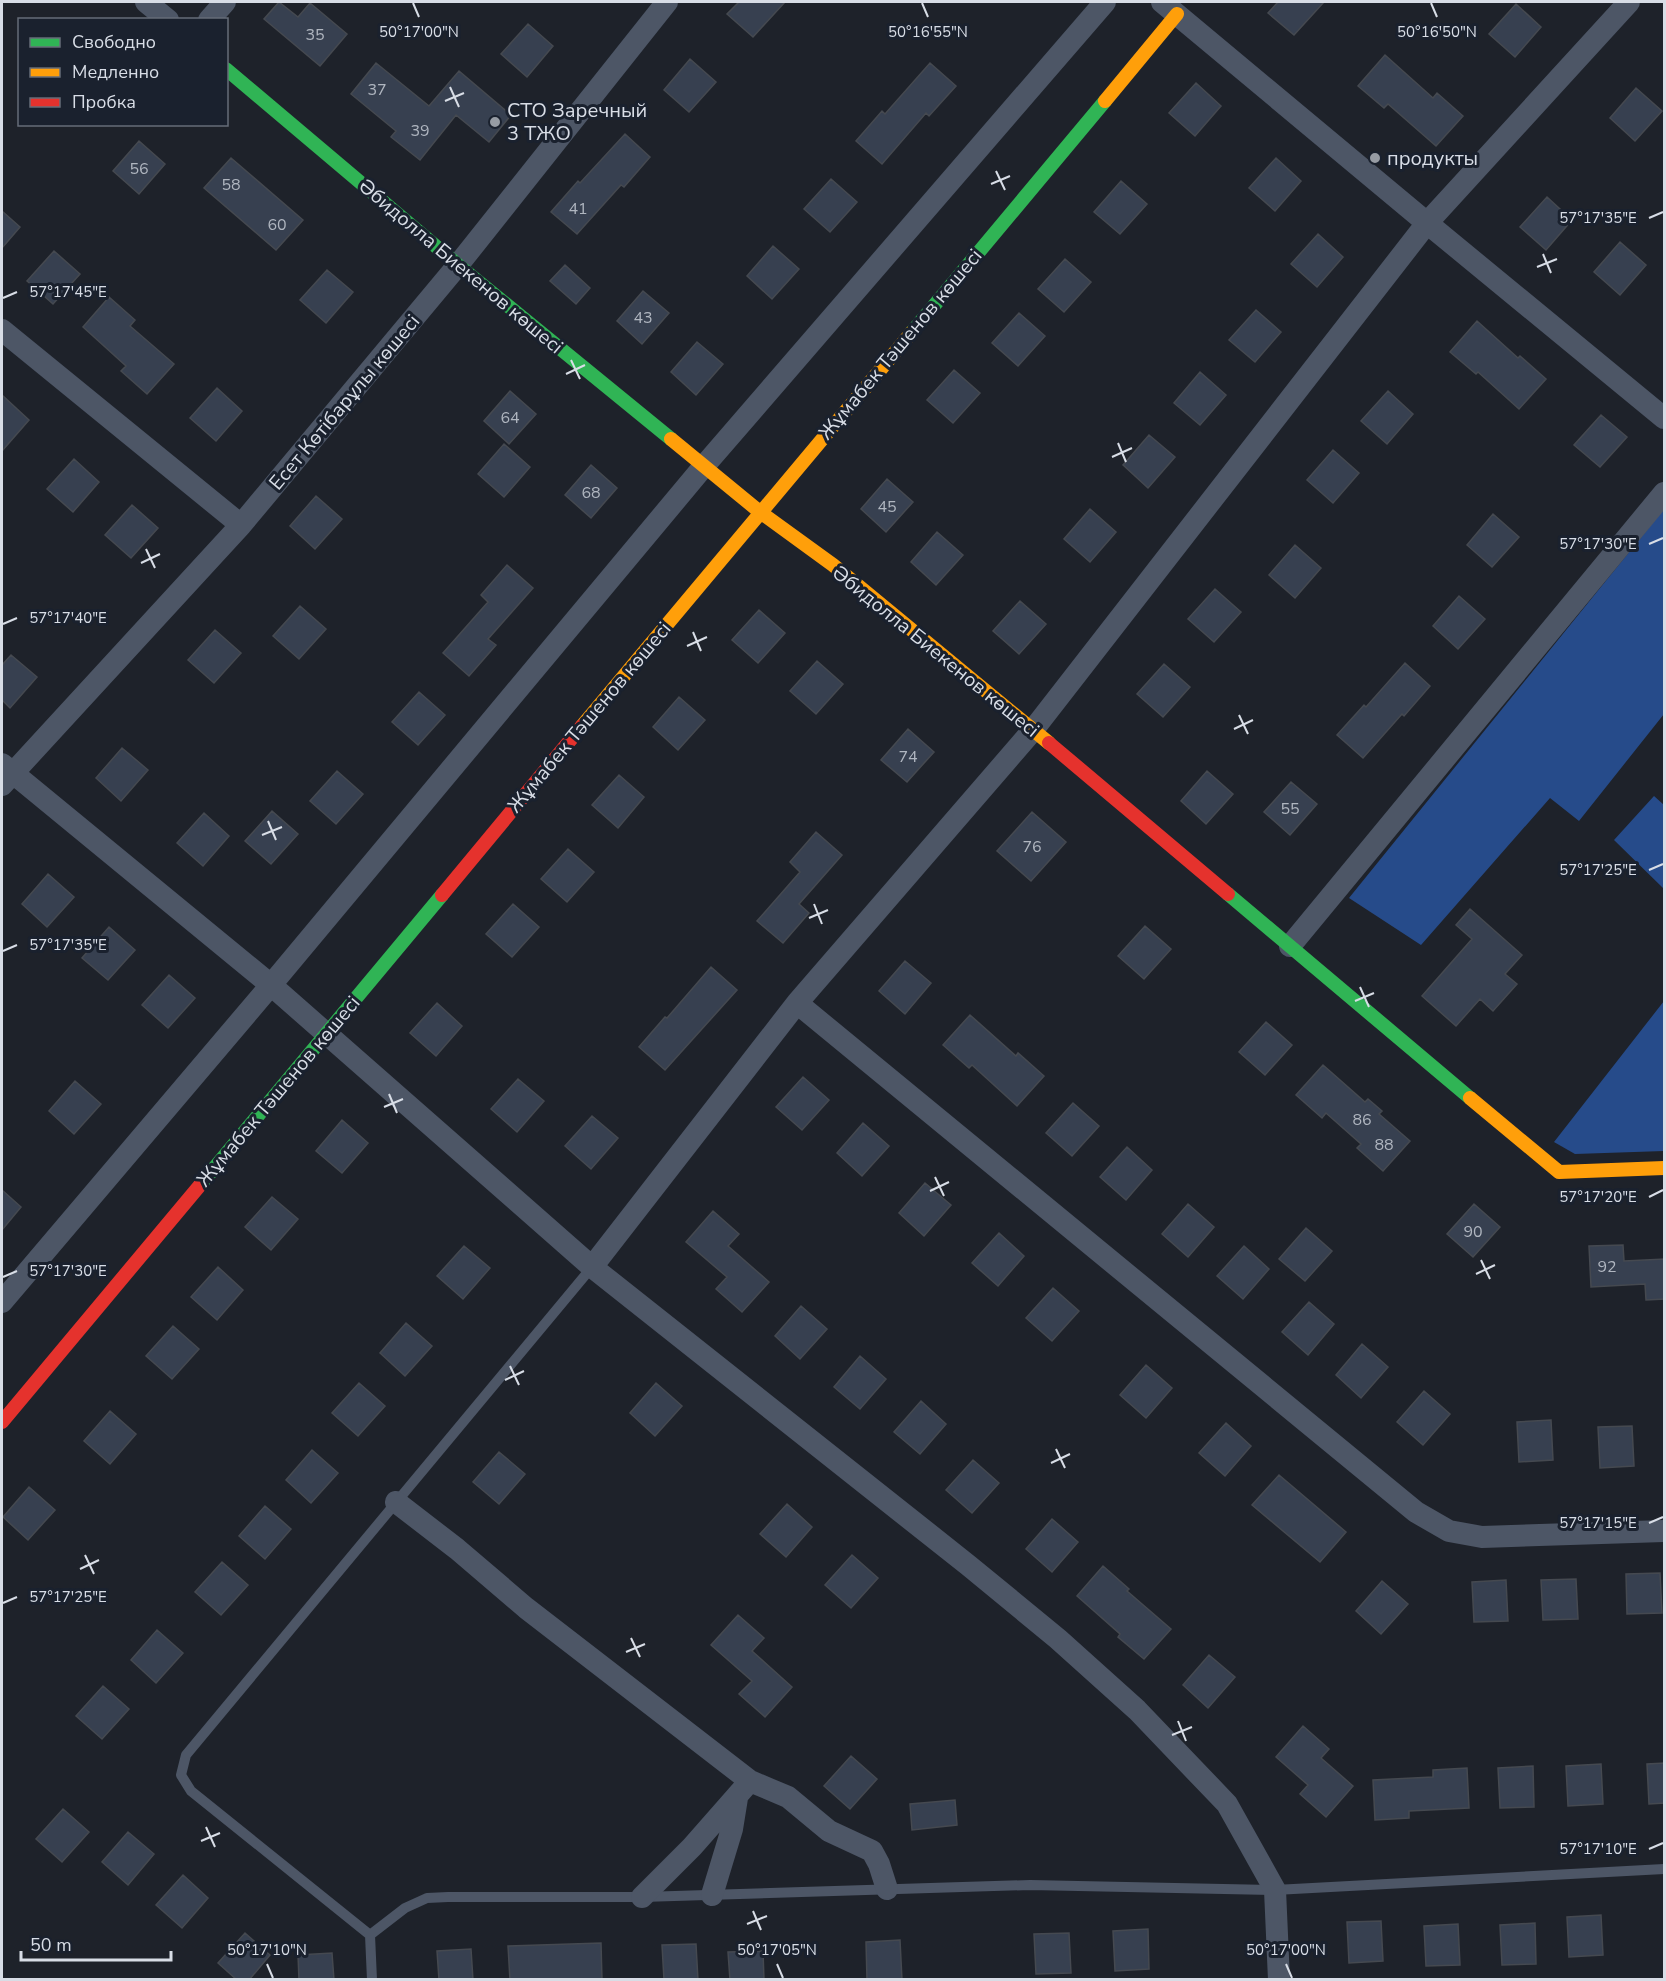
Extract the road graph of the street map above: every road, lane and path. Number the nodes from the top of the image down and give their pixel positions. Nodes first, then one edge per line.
1 (146, 2) edge
2 (225, 2) edge
3 (667, 2) edge
4 (1105, 2) edge
5 (1629, 2) edge
6 (1170, 8) edge
7 (166, 18) edge
8 (211, 18) edge
9 (228, 71) edge
10 (1427, 223) junction
11 (458, 265) junction
12 (2, 330) edge
13 (1665, 418) edge
14 (704, 466) junction
15 (1665, 493) edge
16 (760, 512) junction
17 (241, 525) junction
18 (1033, 730) junction
19 (5, 774) edge
20 (1290, 946) junction
21 (271, 985) junction
22 (797, 1003) junction
23 (326, 1033) junction
24 (1665, 1168) edge
25 (592, 1267) junction
26 (2, 1302) edge
27 (2, 1422) edge
28 (396, 1502) junction
29 (1665, 1531) edge
30 (744, 1789) junction
31 (1665, 1869) edge
32 (887, 1889) junction
33 (1275, 1890) junction
34 (712, 1895) junction
35 (642, 1897) junction
36 (370, 1935) junction
37 (372, 1980) edge
38 (1279, 1980) edge

1 - 7 street
2 - 8 street
3 - 11 street, Есет Көтібарұлы көшесі
4 - 14 street
5 - 10 street
6 - 10 street
6 - 16 street, Жұмабек Тәшенов көшесі
9 - 11 street, Әбидолла Биекенов көшесі
10 - 13 street
10 - 18 street
11 - 14 street, Әбидолла Биекенов көшесі
11 - 17 street, Есет Көтібарұлы көшесі
12 - 17 street
14 - 16 street, Әбидолла Биекенов көшесі
14 - 21 street
15 - 20 street
16 - 18 street, Әбидолла Биекенов көшесі
16 - 23 street, Жұмабек Тәшенов көшесі
17 - 19 street, Есет Көтібарұлы көшесі
18 - 20 street, Әбидолла Биекенов көшесі
18 - 22 street
19 - 21 street
20 - 24 street, Әбидолла Биекенов көшесі
21 - 23 street
21 - 26 street
22 - 25 street
22 - 29 street
23 - 25 street
23 - 27 street, Жұмабек Тәшенов көшесі
25 - 28 lane
25 - 33 street
28 - 30 street
28 - 36 lane
30 - 32 street
30 - 34 street
30 - 35 street
31 - 33 lane
32 - 33 lane
32 - 34 lane
33 - 38 street
34 - 35 lane
35 - 36 lane
36 - 37 lane

